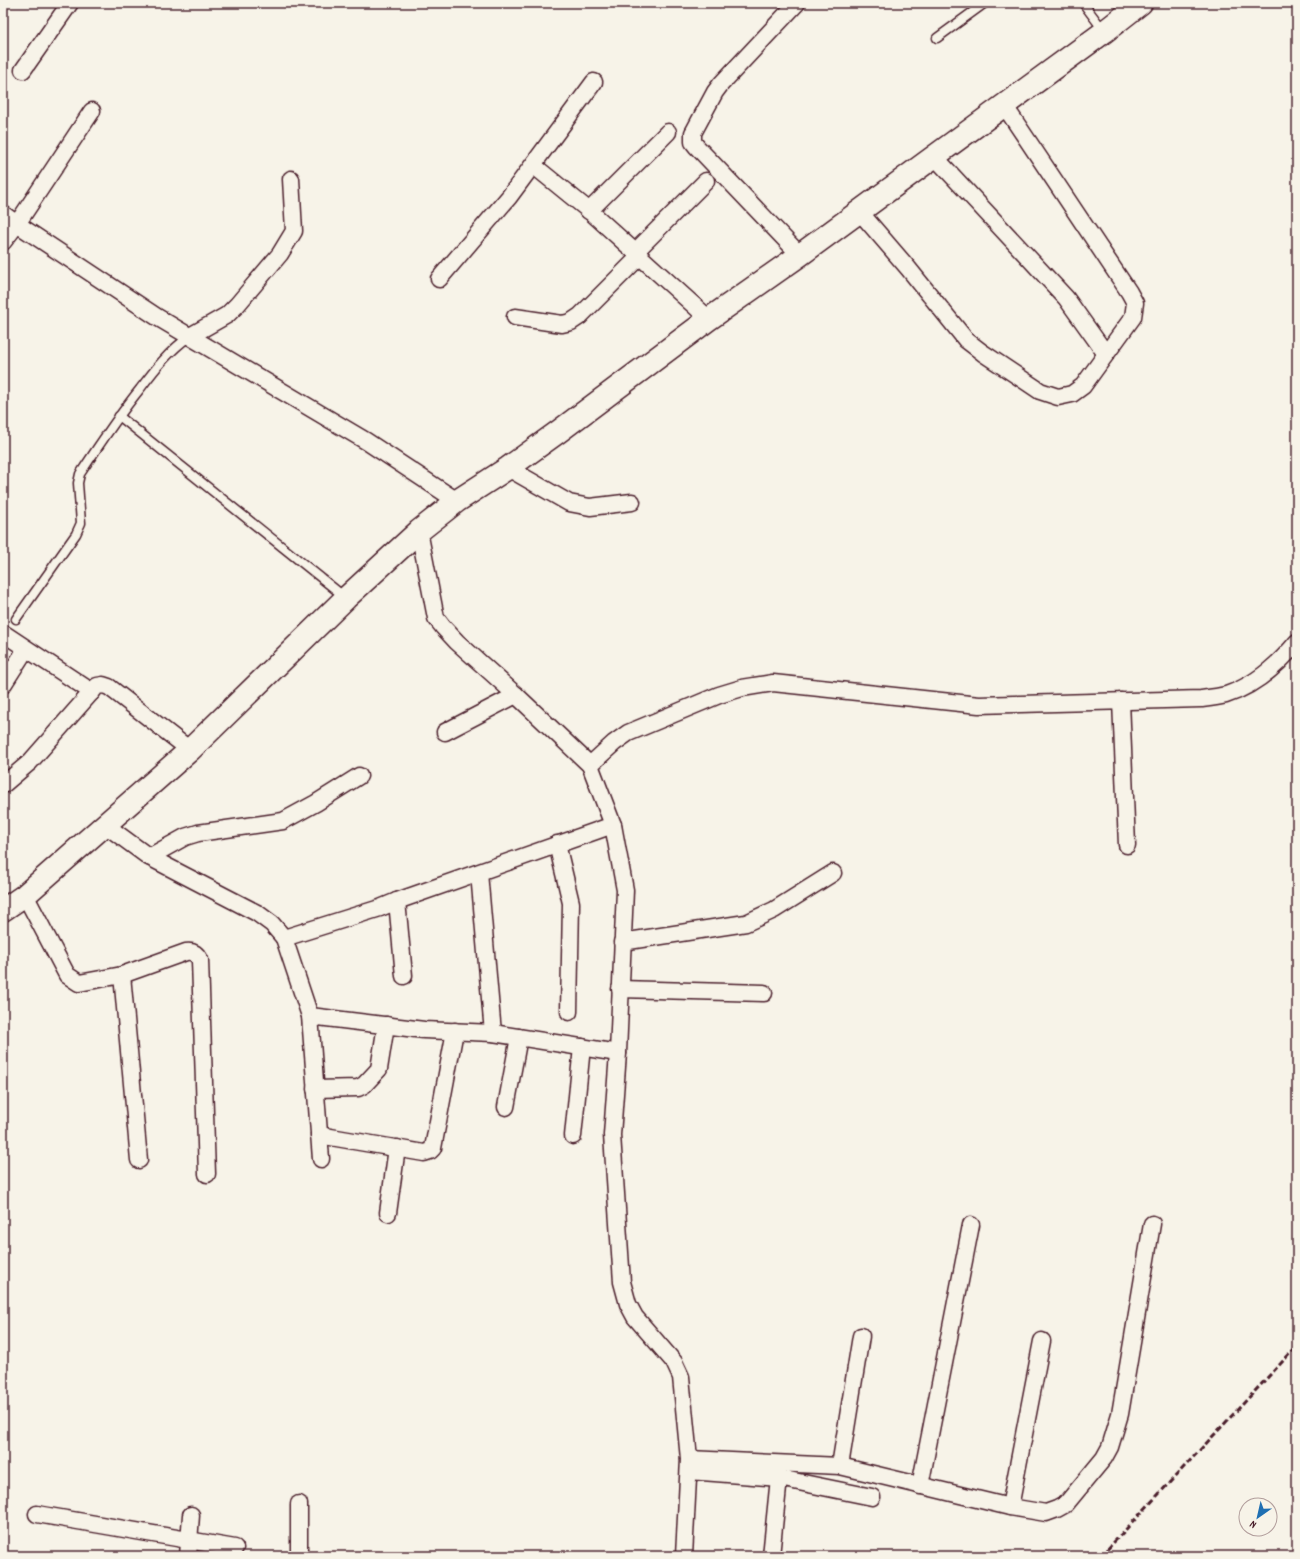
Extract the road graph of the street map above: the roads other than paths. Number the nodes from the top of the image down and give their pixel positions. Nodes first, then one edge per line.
1 (70, 3) edge
2 (797, 3) edge
3 (985, 3) edge
4 (1083, 3) edge
5 (1141, 3) edge
6 (1104, 32) junction
7 (938, 38) dead end
8 (23, 70) dead end
9 (594, 82) dead end
10 (1004, 105) junction
11 (92, 111) dead end
12 (668, 132) dead end
13 (934, 156) junction
14 (533, 165) junction
15 (291, 179) dead end
16 (706, 181) dead end
17 (589, 211) junction
18 (859, 211) junction
19 (3, 214) edge
20 (17, 224) junction
21 (3, 242) edge
22 (638, 254) junction
23 (800, 255) junction
24 (439, 279) dead end
25 (515, 318) dead end
26 (710, 319) junction
27 (190, 336) junction
28 (1106, 354) junction
29 (119, 416) junction
30 (508, 468) junction
31 (457, 502) junction
32 (632, 502) dead end
33 (419, 531) junction
34 (346, 598) junction
35 (16, 619) dead end
36 (3, 634) edge
37 (1297, 642) edge
38 (26, 649) junction
39 (3, 685) edge
40 (92, 692) junction
41 (516, 695) junction
42 (1121, 701) junction
43 (445, 732) dead end
44 (190, 750) junction
45 (590, 765) junction
46 (359, 776) dead end
47 (3, 785) edge
48 (104, 824) junction
49 (613, 825) junction
50 (557, 844) junction
51 (1127, 845) dead end
52 (149, 857) junction
53 (479, 873) junction
54 (833, 873) dead end
55 (24, 895) junction
56 (397, 901) junction
57 (3, 910) edge
58 (284, 938) junction
59 (622, 942) junction
60 (122, 975) junction
61 (404, 976) dead end
62 (620, 989) junction
63 (764, 993) dead end
64 (569, 1012) dead end
65 (310, 1016) junction
66 (386, 1025) junction
67 (455, 1031) junction
68 (493, 1033) junction
69 (519, 1037) junction
70 (582, 1047) junction
71 (618, 1053) junction
72 (315, 1088) junction
73 (506, 1107) dead end
74 (319, 1134) junction
75 (573, 1136) dead end
76 (397, 1148) junction
77 (321, 1159) dead end
78 (138, 1160) dead end
79 (207, 1174) dead end
80 (388, 1213) dead end
81 (1152, 1224) dead end
82 (971, 1225) dead end
83 (861, 1336) dead end
84 (1042, 1341) dead end
85 (689, 1465) junction
86 (840, 1466) junction
87 (779, 1478) junction
88 (920, 1486) junction
89 (872, 1496) dead end
90 (299, 1504) dead end
91 (1010, 1507) junction
92 (37, 1514) dead end
93 (191, 1515) dead end
94 (189, 1540) junction
95 (235, 1548) dead end
96 (188, 1556) edge
97 (299, 1556) edge
98 (684, 1556) edge
99 (771, 1556) edge

1 - 8 street
2 - 23 street
3 - 7 lane
4 - 6 lane
5 - 6 main road
6 - 10 main road
9 - 14 street
10 - 13 main road
10 - 28 street
11 - 20 street
12 - 17 street
13 - 18 main road
13 - 28 street
14 - 17 street
14 - 24 street
15 - 27 street
16 - 22 street
17 - 22 street
18 - 23 main road
18 - 28 street
19 - 20 street
20 - 21 street
20 - 27 street
22 - 25 street
22 - 26 street
23 - 26 main road
26 - 30 main road
27 - 29 lane
27 - 31 street
29 - 34 lane
29 - 35 lane
30 - 31 main road
30 - 32 street
31 - 33 main road
33 - 34 main road
33 - 41 street
34 - 44 main road
36 - 38 street
37 - 42 street
38 - 39 street
38 - 40 street
40 - 44 street
40 - 47 street
41 - 43 street
41 - 45 street
42 - 45 street
42 - 51 street
44 - 48 main road
45 - 49 street
46 - 52 street
48 - 52 street
48 - 55 main road
49 - 50 street
49 - 59 street
50 - 53 street
50 - 64 street
52 - 58 street
53 - 56 street
53 - 68 street
54 - 59 street
55 - 57 main road
55 - 60 street
56 - 58 street
56 - 61 street
58 - 65 street
59 - 62 street
60 - 78 street
60 - 79 street
62 - 63 street
62 - 71 street
65 - 66 street
65 - 72 street
66 - 67 street
66 - 72 street
67 - 68 street
67 - 76 street
68 - 69 street
69 - 70 street
69 - 73 street
70 - 71 street
70 - 75 street
71 - 85 street
72 - 74 street
74 - 76 street
74 - 77 street
76 - 80 street
81 - 91 street
82 - 88 street
83 - 86 street
84 - 91 street
85 - 86 street
85 - 87 street
85 - 98 street
86 - 88 street
87 - 89 street
87 - 99 street
88 - 91 street
90 - 97 street
92 - 94 street
93 - 94 street
94 - 95 street
94 - 96 street

